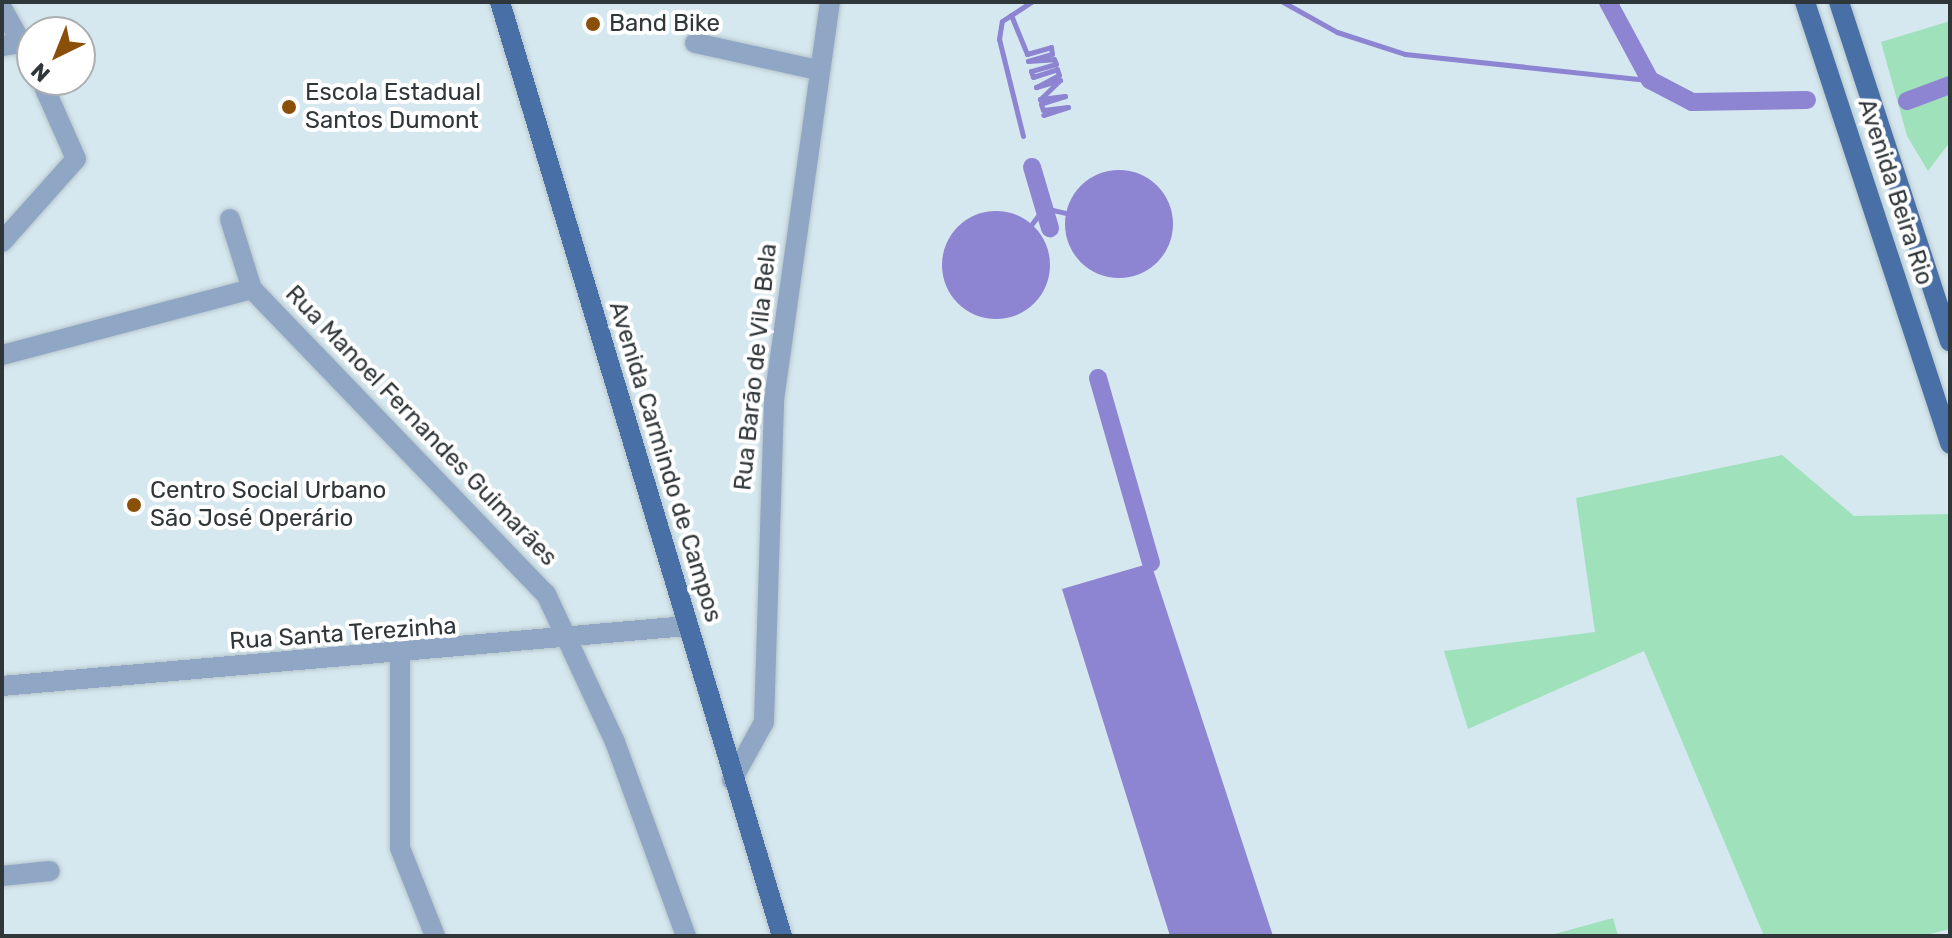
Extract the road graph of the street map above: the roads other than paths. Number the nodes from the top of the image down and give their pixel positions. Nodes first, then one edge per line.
1 (500, 2) edge
2 (830, 2) edge
3 (1805, 2) edge
4 (1839, 2) edge
5 (2, 8) edge
6 (695, 43) dead end
7 (12, 45) edge
8 (818, 70) junction
9 (48, 96) edge
10 (230, 219) dead end
11 (2, 242) edge
12 (252, 289) junction
13 (1950, 341) edge
14 (2, 355) edge
15 (1950, 444) edge
16 (686, 626) junction
17 (573, 642) junction
18 (400, 657) junction
19 (2, 686) edge
20 (732, 780) junction
21 (50, 871) dead end
22 (2, 876) edge
23 (435, 936) edge
24 (686, 936) edge
25 (782, 936) edge

1 - 16 main road, Avenida Carmindo de Campos
2 - 8 street, Rua Barão de Vila Bela
3 - 15 main road, Avenida Beira Rio
4 - 13 main road, Avenida Beira Rio
5 - 7 street
6 - 8 street
8 - 20 street, Rua Barão de Vila Bela
9 - 11 street
10 - 12 street, Rua Manoel Fernandes Guimarães
12 - 14 street
12 - 17 street, Rua Manoel Fernandes Guimarães
16 - 17 street, Rua Santa Terezinha
16 - 20 main road, Avenida Carmindo de Campos
17 - 18 street, Rua Santa Terezinha
17 - 24 street, Rua Manoel Fernandes Guimarães
18 - 19 street, Rua Santa Terezinha
18 - 23 street
20 - 25 main road, Avenida Carmindo de Campos
21 - 22 street

